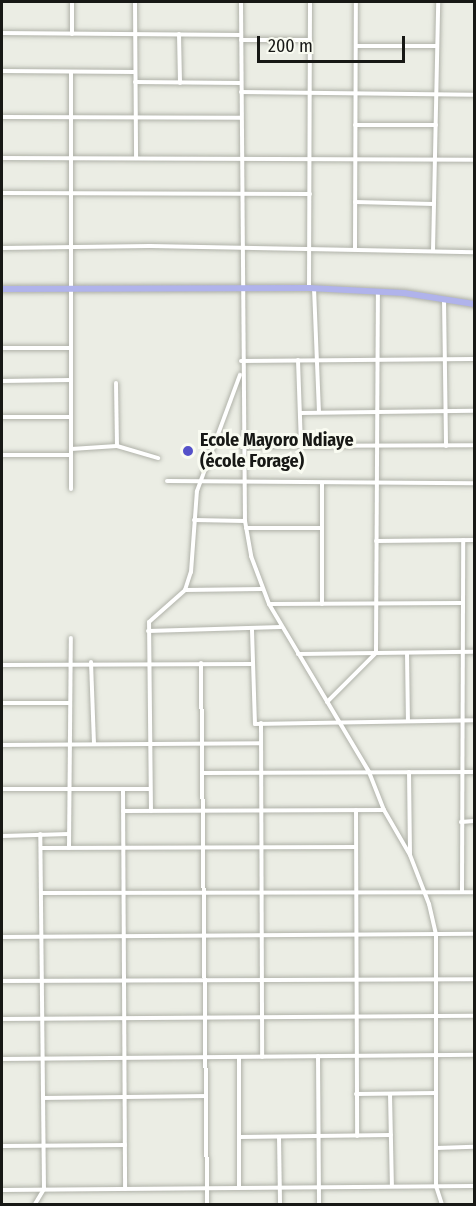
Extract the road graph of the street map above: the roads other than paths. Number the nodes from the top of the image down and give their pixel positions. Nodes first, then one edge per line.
1 (72, 2) edge
2 (135, 2) edge
3 (241, 2) edge
4 (310, 2) edge
5 (356, 2) edge
6 (438, 2) edge
7 (2, 33) edge
8 (72, 34) junction
9 (135, 34) junction
10 (179, 34) junction
11 (241, 37) junction
12 (310, 40) junction
13 (356, 46) junction
14 (437, 46) junction
15 (2, 72) edge
16 (71, 72) junction
17 (135, 72) junction
18 (135, 82) junction
19 (180, 83) junction
20 (241, 83) junction
21 (241, 92) junction
22 (310, 93) junction
23 (356, 94) junction
24 (436, 95) junction
25 (474, 95) edge
26 (136, 116) junction
27 (2, 117) edge
28 (71, 117) junction
29 (241, 118) junction
30 (356, 125) junction
31 (436, 125) junction
32 (2, 158) edge
33 (71, 158) junction
34 (136, 158) junction
35 (242, 159) junction
36 (310, 159) junction
37 (355, 160) junction
38 (435, 160) junction
39 (474, 160) edge
40 (2, 193) edge
41 (71, 193) junction
42 (240, 194) junction
43 (310, 194) junction
44 (355, 202) junction
45 (434, 204) junction
46 (2, 248) edge
47 (71, 248) junction
48 (309, 248) junction
49 (240, 249) junction
50 (355, 249) junction
51 (433, 251) junction
52 (474, 252) edge
53 (311, 288) junction
54 (2, 289) edge
55 (71, 289) junction
56 (241, 289) junction
57 (378, 291) junction
58 (444, 298) junction
59 (474, 304) edge
60 (2, 348) edge
61 (71, 348) junction
62 (445, 359) junction
63 (474, 359) edge
64 (298, 360) junction
65 (317, 360) junction
66 (378, 360) junction
67 (241, 361) junction
68 (241, 371) junction
69 (71, 380) junction
70 (2, 381) edge
71 (116, 383) dead end
72 (446, 411) junction
73 (474, 411) edge
74 (319, 412) junction
75 (377, 412) junction
76 (300, 413) junction
77 (2, 417) edge
78 (71, 417) junction
79 (117, 446) junction
80 (242, 446) junction
81 (301, 446) junction
82 (377, 446) junction
83 (446, 446) junction
84 (474, 446) edge
85 (71, 452) junction
86 (2, 455) edge
87 (158, 458) dead end
88 (167, 482) dead end
89 (322, 483) junction
90 (376, 483) junction
91 (474, 483) edge
92 (200, 484) junction
93 (242, 484) junction
94 (71, 489) dead end
95 (194, 520) junction
96 (245, 521) junction
97 (246, 528) junction
98 (322, 528) junction
99 (463, 540) junction
100 (474, 540) edge
101 (376, 541) junction
102 (262, 589) junction
103 (185, 590) junction
104 (463, 603) junction
105 (270, 604) junction
106 (322, 604) junction
107 (375, 604) junction
108 (281, 627) junction
109 (252, 630) junction
110 (148, 631) junction
111 (71, 638) dead end
112 (462, 652) junction
113 (474, 652) edge
114 (376, 653) junction
115 (407, 653) junction
116 (298, 654) junction
117 (71, 662) junction
118 (91, 663) junction
119 (148, 663) junction
120 (201, 663) junction
121 (253, 664) junction
122 (2, 665) edge
123 (327, 702) junction
124 (69, 703) junction
125 (2, 704) edge
126 (462, 720) junction
127 (474, 720) edge
128 (408, 721) junction
129 (339, 722) junction
130 (261, 723) junction
131 (149, 743) junction
132 (202, 743) junction
133 (261, 743) junction
134 (69, 744) junction
135 (94, 744) junction
136 (2, 745) edge
137 (261, 772) junction
138 (369, 772) junction
139 (409, 772) junction
140 (461, 772) junction
141 (474, 772) edge
142 (202, 773) junction
143 (2, 789) edge
144 (123, 789) junction
145 (150, 789) junction
146 (69, 790) junction
147 (203, 810) junction
148 (261, 810) junction
149 (356, 810) junction
150 (384, 810) junction
151 (123, 811) junction
152 (151, 811) junction
153 (474, 821) edge
154 (461, 822) junction
155 (40, 834) junction
156 (69, 834) junction
157 (2, 836) edge
158 (261, 847) junction
159 (356, 847) junction
160 (40, 848) junction
161 (69, 848) junction
162 (123, 848) junction
163 (203, 848) junction
164 (410, 855) junction
165 (204, 892) junction
166 (261, 892) junction
167 (356, 892) junction
168 (424, 892) junction
169 (462, 892) junction
170 (474, 892) edge
171 (41, 893) junction
172 (123, 893) junction
173 (474, 934) edge
174 (262, 935) junction
175 (356, 935) junction
176 (436, 935) junction
177 (41, 936) junction
178 (123, 936) junction
179 (204, 936) junction
180 (2, 937) edge
181 (356, 979) junction
182 (436, 979) junction
183 (474, 979) edge
184 (42, 980) junction
185 (123, 980) junction
186 (205, 980) junction
187 (262, 980) junction
188 (2, 981) edge
189 (356, 1016) junction
190 (436, 1016) junction
191 (474, 1016) edge
192 (205, 1017) junction
193 (262, 1017) junction
194 (123, 1018) junction
195 (2, 1019) edge
196 (42, 1019) junction
197 (474, 1055) edge
198 (318, 1056) junction
199 (356, 1056) junction
200 (436, 1056) junction
201 (206, 1057) junction
202 (239, 1057) junction
203 (262, 1057) junction
204 (42, 1058) junction
205 (124, 1058) junction
206 (2, 1059) edge
207 (436, 1093) junction
208 (356, 1094) junction
209 (390, 1094) junction
210 (206, 1096) junction
211 (125, 1097) junction
212 (43, 1098) junction
213 (391, 1135) junction
214 (319, 1136) junction
215 (357, 1136) junction
216 (239, 1137) junction
217 (279, 1137) junction
218 (43, 1145) junction
219 (125, 1145) junction
220 (2, 1146) edge
221 (474, 1147) edge
222 (436, 1148) junction
223 (474, 1185) edge
224 (392, 1186) junction
225 (436, 1186) junction
226 (279, 1187) junction
227 (319, 1187) junction
228 (207, 1188) junction
229 (239, 1188) junction
230 (44, 1189) junction
231 (125, 1189) junction
232 (2, 1190) edge
233 (35, 1204) edge
234 (207, 1204) edge
235 (280, 1204) edge
236 (319, 1204) edge
237 (442, 1204) edge

1 - 8 street
2 - 9 street
3 - 11 street
4 - 12 street
5 - 13 street
6 - 14 street
7 - 8 street
8 - 9 street
9 - 10 street
9 - 17 street
10 - 11 street
10 - 19 street
11 - 12 street
11 - 20 street
12 - 22 street
13 - 14 street
13 - 23 street
14 - 24 street
15 - 16 street
16 - 17 street
16 - 28 street
17 - 18 street
18 - 19 street
18 - 26 street
19 - 20 street
20 - 21 street
21 - 22 street
21 - 29 street
22 - 23 street
22 - 36 street
23 - 24 street
23 - 30 street
24 - 25 street
24 - 31 street
26 - 28 street
26 - 29 street
26 - 34 street
27 - 28 street
28 - 33 street
29 - 35 street
30 - 31 street
30 - 37 street
31 - 38 street
32 - 33 street
33 - 34 street
33 - 41 street
34 - 35 street
35 - 36 street
35 - 42 street
36 - 37 street
36 - 43 street
37 - 38 street
37 - 44 street
38 - 39 street
38 - 45 street
40 - 41 street
41 - 42 street
41 - 47 street
42 - 43 street
42 - 49 street
43 - 48 street
44 - 45 street
44 - 50 street
45 - 51 street
46 - 47 street
47 - 49 street
47 - 55 street
48 - 49 street
48 - 50 street
48 - 53 street
49 - 56 street
50 - 51 street
51 - 52 street
53 - 56 main road
53 - 57 main road
53 - 65 street
54 - 55 main road
55 - 56 main road
55 - 61 street
56 - 67 street
57 - 58 main road
57 - 66 street
58 - 59 main road
58 - 62 street
60 - 61 street
61 - 69 street
62 - 63 street
62 - 66 street
62 - 72 street
64 - 65 street
64 - 67 street
64 - 76 street
65 - 66 street
65 - 74 street
66 - 75 street
67 - 68 street
68 - 80 street
68 - 92 street
69 - 70 street
69 - 78 street
71 - 79 street
72 - 73 street
72 - 75 street
72 - 83 street
74 - 75 street
74 - 76 street
75 - 82 street
76 - 81 street
77 - 78 street
78 - 85 street
79 - 85 street
79 - 87 street
80 - 81 street
80 - 93 street
81 - 82 street
82 - 83 street
82 - 90 street
83 - 84 street
85 - 86 street
85 - 94 street
88 - 92 street
89 - 90 street
89 - 93 street
89 - 98 street
90 - 91 street
90 - 101 street
92 - 93 street
92 - 95 street
93 - 96 street
95 - 96 street
95 - 103 street
96 - 97 street
97 - 98 street
97 - 102 street
98 - 106 street
99 - 100 street
99 - 101 street
99 - 104 street
101 - 107 street
102 - 103 street
102 - 105 street
103 - 110 street
104 - 107 street
104 - 112 street
105 - 106 street
105 - 108 street
106 - 107 street
107 - 114 street
108 - 109 street
108 - 116 street
109 - 110 street
109 - 121 street
110 - 119 street
111 - 117 street
112 - 113 street
112 - 115 street
112 - 126 street
114 - 115 street
114 - 116 street
114 - 123 street
115 - 128 street
116 - 123 street
117 - 118 street
117 - 122 street
117 - 124 street
118 - 119 street
118 - 135 street
119 - 120 street
119 - 131 street
120 - 121 street
120 - 132 street
121 - 130 street
123 - 129 street
124 - 125 street
124 - 134 street
126 - 127 street
126 - 128 street
126 - 140 street
128 - 129 street
129 - 130 street
129 - 138 street
130 - 133 street
131 - 132 street
131 - 135 street
131 - 145 street
132 - 133 street
132 - 142 street
133 - 137 street
134 - 135 street
134 - 136 street
134 - 146 street
137 - 138 street
137 - 142 street
137 - 148 street
138 - 139 street
138 - 150 street
139 - 140 street
139 - 164 street
140 - 141 street
140 - 154 street
142 - 147 street
143 - 146 street
144 - 145 street
144 - 146 street
144 - 151 street
145 - 152 street
146 - 156 street
147 - 148 street
147 - 152 street
147 - 163 street
148 - 149 street
148 - 158 street
149 - 150 street
149 - 159 street
150 - 164 street
151 - 152 street
151 - 162 street
153 - 154 street
154 - 169 street
155 - 156 street
155 - 157 street
155 - 160 street
156 - 161 street
158 - 159 street
158 - 163 street
158 - 166 street
159 - 167 street
160 - 161 street
160 - 171 street
161 - 162 street
162 - 163 street
162 - 172 street
163 - 165 street
164 - 168 street
165 - 166 street
165 - 172 street
165 - 179 street
166 - 167 street
166 - 174 street
167 - 168 street
167 - 175 street
168 - 169 street
168 - 176 street
169 - 170 street
171 - 172 street
171 - 177 street
172 - 178 street
173 - 176 street
174 - 175 street
174 - 179 street
174 - 187 street
175 - 176 street
175 - 181 street
176 - 182 street
177 - 178 street
177 - 180 street
177 - 184 street
178 - 179 street
178 - 185 street
179 - 186 street
181 - 182 street
181 - 187 street
181 - 189 street
182 - 183 street
182 - 190 street
184 - 185 street
184 - 188 street
184 - 196 street
185 - 186 street
185 - 194 street
186 - 187 street
186 - 192 street
187 - 193 street
189 - 190 street
189 - 193 street
189 - 199 street
190 - 191 street
190 - 200 street
192 - 193 street
192 - 194 street
192 - 201 street
193 - 203 street
194 - 196 street
194 - 205 street
195 - 196 street
196 - 204 street
197 - 200 street
198 - 199 street
198 - 203 street
198 - 214 street
199 - 200 street
199 - 208 street
200 - 207 street
201 - 202 street
201 - 205 street
201 - 210 street
202 - 203 street
202 - 216 street
204 - 205 street
204 - 206 street
204 - 212 street
205 - 211 street
207 - 209 street
207 - 222 street
208 - 209 street
208 - 215 street
209 - 213 street
210 - 211 street
210 - 228 street
211 - 212 street
211 - 219 street
212 - 218 street
213 - 215 street
213 - 224 street
214 - 215 street
214 - 217 street
214 - 227 street
216 - 217 street
216 - 229 street
217 - 226 street
218 - 219 street
218 - 220 street
218 - 230 street
219 - 231 street
221 - 222 street
222 - 225 street
223 - 225 street
224 - 225 street
224 - 227 street
225 - 237 street
226 - 227 street
226 - 229 street
226 - 235 street
227 - 236 street
228 - 229 street
228 - 231 street
228 - 234 street
230 - 231 street
230 - 232 street
230 - 233 street

